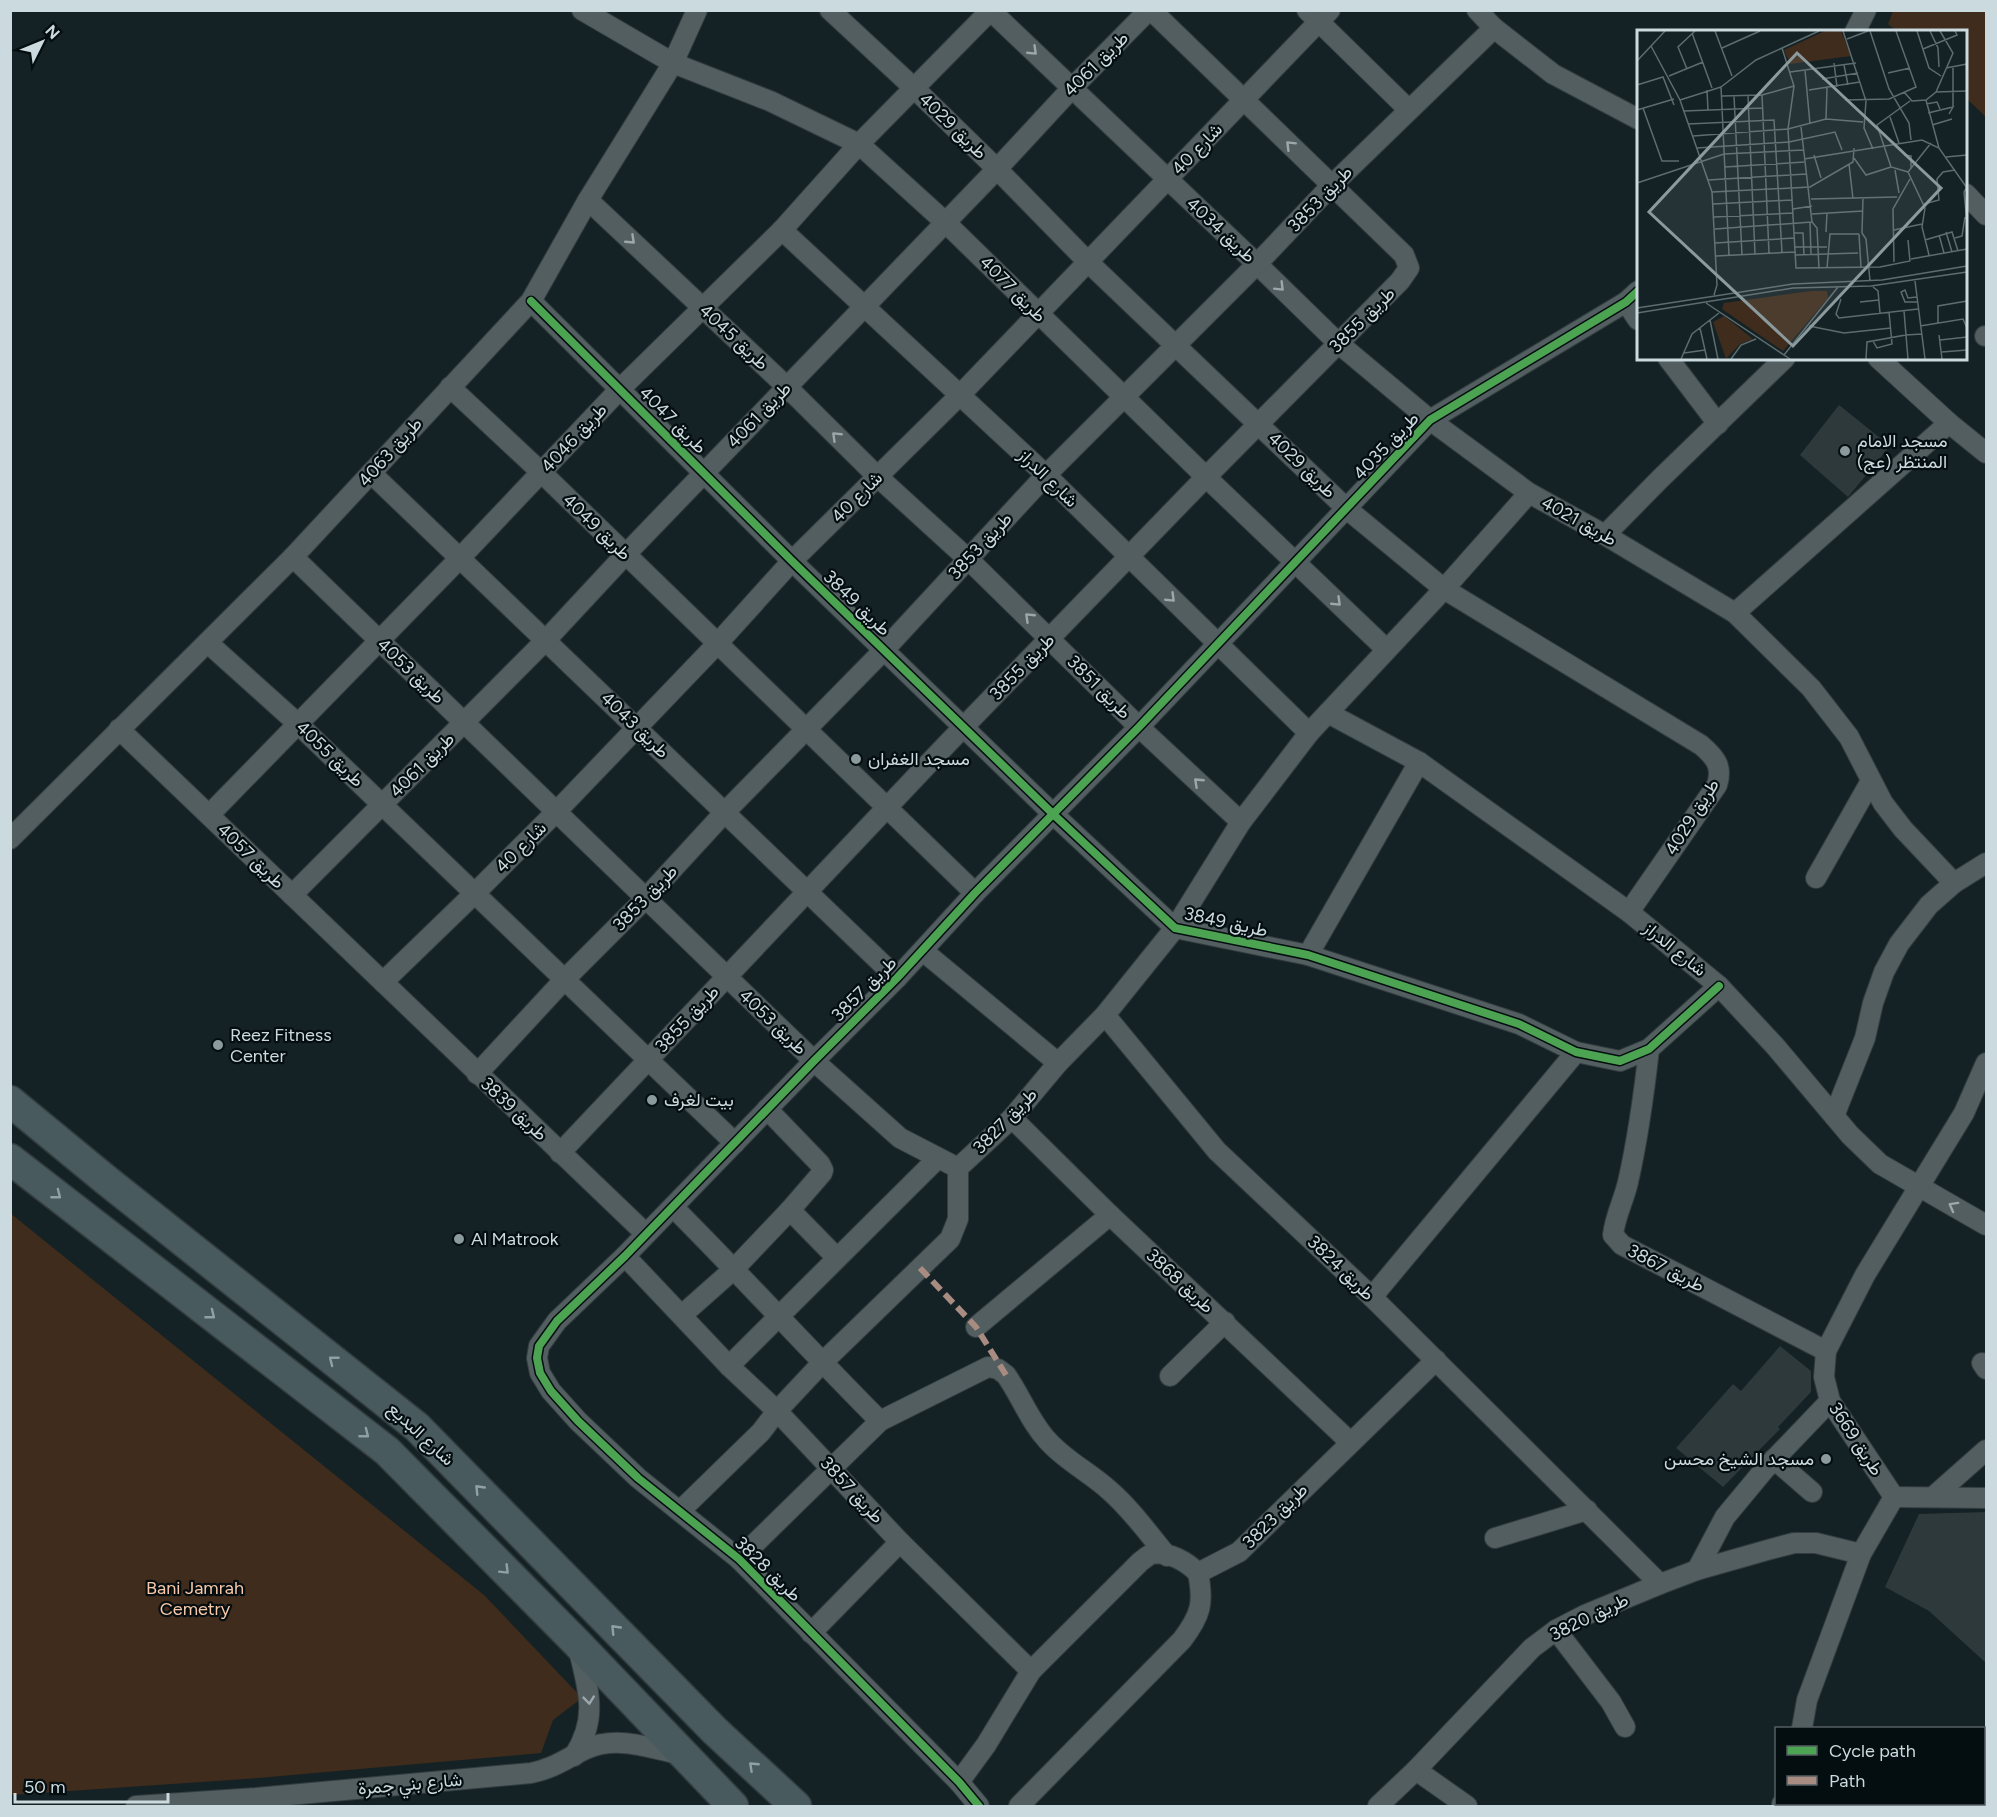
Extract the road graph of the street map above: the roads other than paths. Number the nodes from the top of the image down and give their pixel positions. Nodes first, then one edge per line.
1 (582, 10) edge
2 (697, 10) edge
3 (830, 10) edge
4 (991, 10) edge
5 (1150, 10) edge
6 (1477, 10) edge
7 (1866, 10) edge
8 (1319, 15) edge
9 (1494, 28) junction
10 (1856, 30) edge
11 (673, 63) junction
12 (914, 88) junction
13 (1072, 88) junction
14 (1245, 99) junction
15 (1409, 110) junction
16 (1637, 118) edge
17 (859, 144) junction
18 (997, 169) junction
19 (1167, 180) junction
20 (1331, 186) junction
21 (1967, 196) edge
22 (588, 200) junction
23 (1986, 215) edge
24 (945, 222) junction
25 (782, 230) junction
26 (1088, 262) junction
27 (1257, 264) junction
28 (1632, 297) edge
29 (531, 301) junction
30 (701, 307) junction
31 (864, 307) junction
32 (1038, 314) junction
33 (1637, 316) edge
34 (1338, 343) junction
35 (1175, 345) junction
36 (1670, 360) edge
37 (1783, 360) edge
38 (1880, 360) edge
39 (450, 387) junction
40 (787, 387) junction
41 (620, 389) junction
42 (960, 395) junction
43 (1124, 397) junction
44 (1430, 420) junction
45 (1949, 423) junction
46 (1718, 424) junction
47 (1259, 425) junction
48 (1986, 453) edge
49 (541, 472) junction
50 (704, 472) junction
51 (371, 473) junction
52 (1046, 475) junction
53 (878, 477) junction
54 (1206, 477) junction
55 (1529, 493) junction
56 (1347, 509) junction
57 (1605, 535) junction
58 (626, 554) junction
59 (293, 557) junction
60 (1129, 557) junction
61 (460, 558) junction
62 (968, 559) junction
63 (792, 561) junction
64 (1295, 561) junction
65 (1444, 589) junction
66 (1735, 614) junction
67 (1050, 638) junction
68 (546, 639) junction
69 (379, 640) junction
70 (208, 643) junction
71 (1218, 643) junction
72 (717, 644) junction
73 (1386, 649) junction
74 (884, 650) junction
75 (1328, 713) junction
76 (297, 723) junction
77 (465, 723) junction
78 (964, 727) junction
79 (1139, 727) junction
80 (638, 728) junction
81 (119, 729) junction
82 (807, 730) junction
83 (1309, 733) junction
84 (1419, 762) junction
85 (1871, 782) junction
86 (382, 805) junction
87 (888, 807) junction
88 (556, 812) junction
89 (725, 812) junction
90 (1053, 814) junction
91 (209, 815) junction
92 (1241, 822) junction
93 (10, 839) edge
94 (1986, 863) edge
95 (1816, 878) dead end
96 (1954, 884) junction
97 (808, 892) junction
98 (975, 893) junction
99 (474, 894) junction
100 (292, 895) junction
101 (645, 899) junction
102 (1629, 912) junction
103 (1175, 928) junction
104 (923, 951) junction
105 (1308, 955) junction
106 (726, 977) junction
107 (897, 978) junction
108 (564, 980) junction
109 (383, 982) junction
110 (1719, 986) junction
111 (1106, 1015) junction
112 (1649, 1050) junction
113 (1576, 1052) junction
114 (648, 1060) junction
115 (814, 1061) junction
116 (1058, 1063) junction
117 (1986, 1063) edge
118 (477, 1074) junction
119 (10, 1101) edge
120 (767, 1109) junction
121 (1834, 1116) junction
122 (1012, 1118) junction
123 (735, 1143) junction
124 (560, 1153) junction
125 (938, 1158) junction
126 (10, 1159) edge
127 (958, 1168) junction
128 (1919, 1186) junction
129 (673, 1207) junction
130 (790, 1210) junction
131 (1110, 1215) junction
132 (1986, 1225) edge
133 (646, 1234) junction
134 (625, 1256) junction
135 (837, 1258) junction
136 (734, 1269) junction
137 (1372, 1297) junction
138 (682, 1315) junction
139 (779, 1316) junction
140 (1225, 1322) junction
141 (976, 1328) dead end
142 (1826, 1351) junction
143 (537, 1359) joint
144 (1436, 1360) junction
145 (822, 1364) junction
146 (729, 1366) junction
147 (1170, 1376) dead end
148 (1830, 1401) junction
149 (777, 1411) junction
150 (880, 1421) junction
151 (1350, 1442) junction
152 (1986, 1450) edge
153 (1774, 1459) junction
154 (831, 1468) junction
155 (1812, 1492) dead end
156 (1894, 1497) junction
157 (1933, 1497) junction
158 (1986, 1498) edge
159 (1587, 1510) junction
160 (680, 1511) junction
161 (1496, 1538) dead end
162 (900, 1542) junction
163 (1861, 1554) junction
164 (1167, 1556) junction
165 (739, 1559) junction
166 (1697, 1570) junction
167 (1198, 1572) junction
168 (1660, 1584) junction
169 (1556, 1630) junction
170 (811, 1633) junction
171 (577, 1643) junction
172 (1031, 1671) junction
173 (1625, 1727) dead end
174 (1802, 1727) edge
175 (574, 1756) junction
176 (684, 1756) junction
177 (1416, 1770) junction
178 (959, 1782) junction
179 (247, 1803) edge
180 (136, 1806) edge
181 (733, 1806) edge
182 (796, 1806) edge
183 (979, 1806) edge
184 (1018, 1806) edge
185 (1378, 1806) edge
186 (1467, 1806) edge

1 - 11 street, طريق 4077
2 - 11 street, طريق 4063
3 - 12 street, طريق 4029
4 - 12 street, طريق 4046
4 -> 13 street, طريق 4034
5 - 13 street, طريق 4061
5 - 14 street
6 - 9 street
7 - 10 street
8 - 14 street, شارع 40
8 - 15 street
9 - 15 street, طريق 3853
9 - 16 street
11 - 17 street, طريق 4077
11 - 22 street, طريق 4063
12 - 17 street, طريق 4046
12 - 18 street, طريق 4029
13 - 18 street, طريق 4061
13 - 19 street, طريق 4034
14 - 19 street, شارع 40
20 -> 14 street
15 - 20 street, طريق 3853
17 - 24 street, طريق 4077
17 - 25 street, طريق 4046
18 - 24 street, طريق 4061
18 - 26 street, طريق 4029
19 - 26 street, شارع 40
19 - 27 street, طريق 4034
20 - 27 street, طريق 3853
20 - 34 street, طريق 3855
21 - 23 street
22 - 29 street, طريق 4063
22 -> 30 street, طريق 4045
24 - 31 street, طريق 4061
24 - 32 street, طريق 4077
25 - 30 street, طريق 4046
25 - 31 street, شارع الدراز
26 - 32 street, شارع 40
26 - 35 street, طريق 4029
27 -> 34 street, طريق 4034
27 - 35 street, طريق 3853
28 - 33 street
28 - 44 street, طريق 4035
29 - 39 street, طريق 4063
29 - 41 street, طريق 4047
30 - 40 street, طريق 4045
30 - 41 street, طريق 4046
31 - 40 street, طريق 4061
31 - 42 street, شارع الدراز
32 - 42 street, شارع 40
32 - 43 street, طريق 4077
34 - 44 street, طريق 4034
34 - 47 street, طريق 3855
35 - 43 street, طريق 3853
35 - 47 street, طريق 4029
36 - 46 street
37 - 46 street
38 - 45 street
39 - 49 street, طريق 4049
39 - 51 street, طريق 4063
40 - 50 street, طريق 4061
53 -> 40 street, طريق 4045
41 - 49 street, طريق 4046
41 - 50 street, طريق 4047
42 - 52 street, شارع الدراز
42 - 53 street, شارع 40
43 - 52 street, طريق 3853
43 - 54 street, طريق 4077
44 - 55 street, طريق 4021
44 - 56 street, طريق 4035
45 - 48 street
45 - 66 street
46 - 57 street
47 - 54 street, طريق 3855
47 - 56 street, طريق 4029
49 - 58 street, طريق 4049
49 - 61 street, طريق 4046
50 - 58 street, طريق 4061
50 - 63 street, طريق 4047
51 - 59 street, طريق 4063
51 - 61 street, طريق 4043
52 - 60 street, شارع الدراز
52 - 62 street, طريق 3853
53 - 62 street, طريق 3851
53 - 63 street, شارع 40
54 - 60 street, طريق 3855
54 - 64 street, طريق 4077
55 - 57 street, طريق 4021
55 - 65 street, طريق 3827
56 - 64 street, طريق 4035
56 - 65 street, طريق 4029
57 - 66 street, طريق 4021
58 - 68 street, طريق 4061
58 - 72 street, طريق 4049
59 - 69 street, طريق 4053
59 - 70 street, طريق 4063
60 - 67 street, طريق 3855
60 -> 71 street, شارع الدراز
61 - 68 street, طريق 4043
61 - 69 street, طريق 4046
67 -> 62 street, طريق 3851
62 - 74 street, طريق 3853
63 - 72 street, شارع 40
63 - 74 street, طريق 3849
64 - 71 street, طريق 4035
64 -> 73 street, طريق 4077
65 - 73 street, طريق 3827
65 - 102 street, طريق 4029
66 - 85 street, طريق 4021
67 - 78 street, طريق 3855
67 - 79 street, طريق 3851
68 - 77 street, طريق 4061
68 - 80 street, طريق 4043
69 - 76 street, طريق 4046
69 - 77 street, طريق 4053
70 - 76 street, طريق 4055
70 - 81 street, طريق 4063
71 - 79 street, طريق 3857
71 - 83 street, شارع الدراز
72 - 80 street, شارع 40
72 - 82 street, طريق 4049
73 - 75 street, طريق 3827
74 - 78 street, طريق 3849
74 - 82 street, طريق 3853
75 - 83 street, طريق 3827
75 - 84 street, شارع الدراز
76 - 86 street, طريق 4055
76 - 91 street, طريق 4046
77 - 86 street, طريق 4061
77 - 88 street, طريق 4053
78 - 87 street, طريق 3855
78 - 90 street, طريق 3849
79 - 90 street, طريق 3857
92 -> 79 street, طريق 3851
80 - 88 street, شارع 40
80 - 89 street, طريق 4043
81 - 91 street, طريق 4057
81 - 93 street, طريق 4063
82 - 87 street, طريق 4049
82 - 89 street, طريق 3853
83 - 92 street, طريق 3827
84 - 102 street, شارع الدراز
84 - 105 street
85 - 95 street
85 - 96 street, طريق 4021
86 - 99 street, طريق 4055
86 - 100 street, طريق 4061
87 - 97 street, طريق 3855
87 - 98 street, طريق 4049
88 - 99 street, شارع 40
88 - 101 street, طريق 4053
89 - 97 street, طريق 4043
89 - 101 street, طريق 3853
90 - 98 street, طريق 3857
90 - 103 street, طريق 3849
91 - 100 street, طريق 4057
92 - 103 street, طريق 3827
94 - 96 street
96 - 121 street
97 - 106 street, طريق 3855
97 - 107 street, طريق 4043
98 - 104 street, طريق 3857
99 - 108 street, طريق 4055
99 - 109 street, شارع 40
100 - 109 street, طريق 4057
101 - 106 street, طريق 4053
101 - 108 street, طريق 3853
102 - 110 street, شارع الدراز
103 - 105 street, طريق 3849
103 - 111 street, طريق 3827
104 - 107 street, طريق 3857
104 - 116 street
105 - 113 street, طريق 3849
106 - 114 street, طريق 3855
106 - 115 street, طريق 4053
107 - 115 street, طريق 3857
108 - 114 street, طريق 4055
108 - 118 street, طريق 3853
109 - 118 street, طريق 3839
110 - 112 street, طريق 3849
110 - 121 street, شارع الدراز
111 - 116 street, طريق 3827
111 - 137 street, طريق 3824
112 - 113 street, طريق 3849
112 - 142 street, طريق 3867
113 - 137 street
114 - 123 street, طريق 4055
114 - 124 street, طريق 3855
115 - 120 street, طريق 3857
115 - 125 street, طريق 4053
116 - 122 street, طريق 3827
117 - 128 street, طريق 3669
118 - 124 street, طريق 3839
182 -> 119 main road, شارع البديع
120 - 123 street, طريق 3857
120 - 130 street
121 - 128 street, شارع الدراز
122 - 127 street, طريق 3827
122 - 131 street, طريق 3868
123 - 129 street, طريق 3857
124 - 133 street, طريق 3839
125 - 127 street, طريق 4053
125 - 135 street
126 -> 171 main road, شارع البديع
127 - 145 street, طريق 3827
132 -> 128 street, شارع الدراز
128 - 142 street, طريق 3669
129 - 133 street, طريق 3857
129 - 136 street
130 - 135 street
130 - 136 street
131 - 140 street, طريق 3868
131 - 141 street
133 - 134 street, طريق 3857
134 - 138 street, طريق 3857
134 - 143 street, طريق 3857
135 - 139 street
136 - 138 street
136 - 139 street
137 - 144 street, طريق 3824
138 - 146 street, طريق 3857
139 - 145 street
139 - 146 street
140 - 147 street
140 - 151 street, طريق 3868
142 - 148 street, طريق 3669
143 - 160 street, طريق 3828
144 - 151 street, طريق 3823
144 - 159 street, طريق 3824
145 - 149 street, طريق 3827
145 - 150 street
146 - 149 street, طريق 3857
148 - 153 street
148 - 156 street, طريق 3669
149 - 154 street, طريق 3857
149 - 160 street, طريق 3827
150 - 154 street
150 - 164 street
151 - 167 street, طريق 3823
152 - 157 street
153 - 155 street
153 - 166 street
154 - 162 street, طريق 3857
154 - 165 street
156 - 157 street
156 - 163 street
157 - 158 street
159 - 161 street
159 - 168 street, طريق 3824
160 - 165 street, طريق 3828
162 - 170 street
162 - 172 street, طريق 3857
163 - 166 street, طريق 3820
163 - 174 street
164 - 167 street
164 - 172 street
165 - 170 street, طريق 3828
166 - 168 street, طريق 3820
167 - 184 street
168 - 169 street, طريق 3820
169 - 173 street
169 - 177 street, طريق 3820
170 - 178 street, طريق 3828
171 -> 175 street
171 - 176 main road, شارع البديع
172 - 178 street
175 - 176 street, شارع بني جمرة
175 - 179 street, شارع بني جمرة
176 - 181 main road, شارع البديع
177 - 185 street, طريق 3820
177 - 186 street
178 - 183 street, طريق 3828
179 - 180 street, شارع بني جمرة

